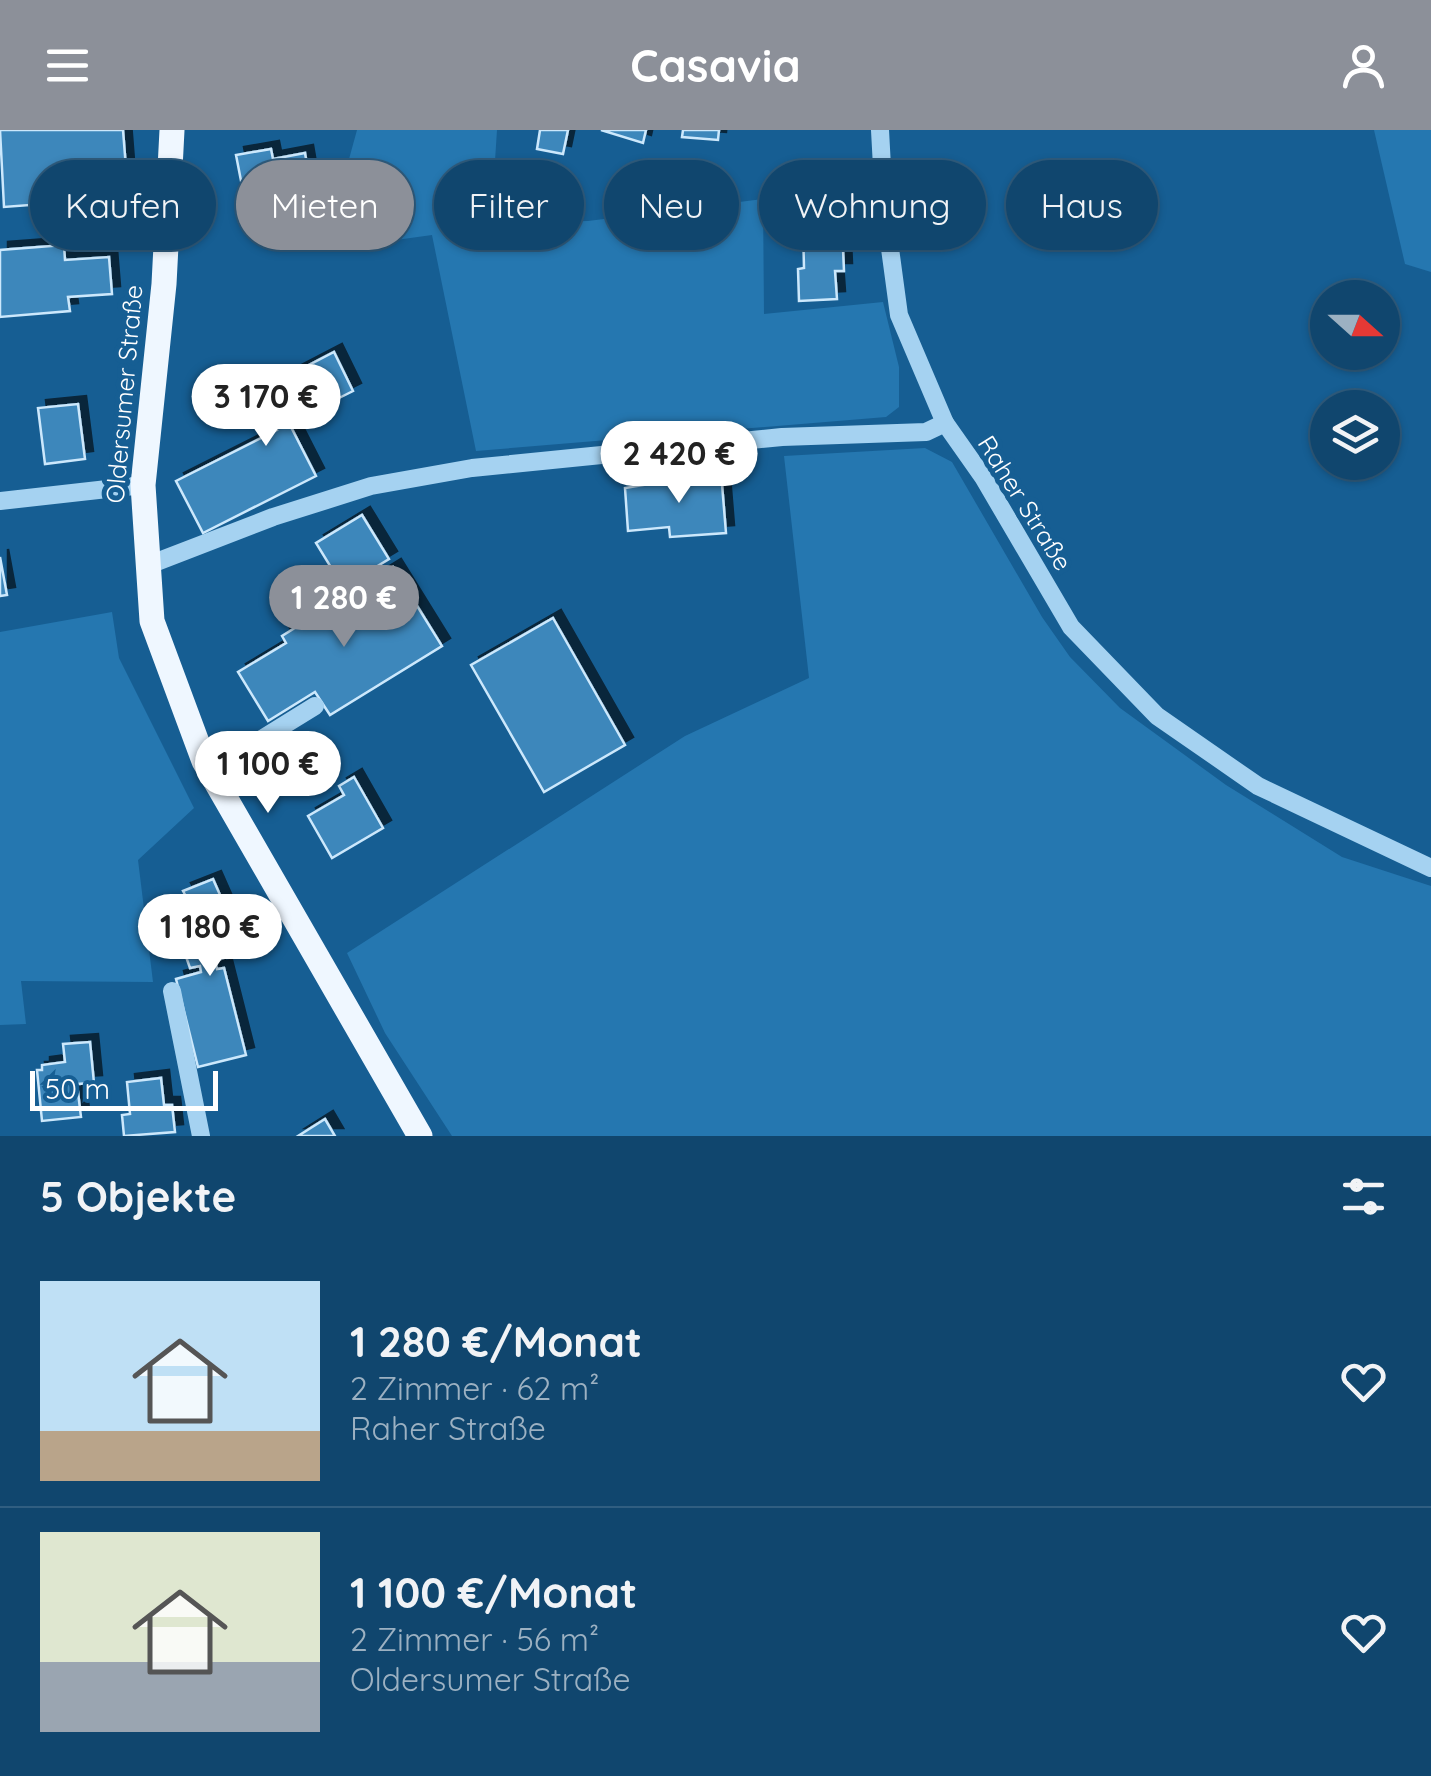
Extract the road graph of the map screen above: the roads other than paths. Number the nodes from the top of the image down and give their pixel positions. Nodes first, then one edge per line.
1 (172, 130) edge
2 (880, 130) edge
3 (945, 423) junction
4 (142, 485) junction
5 (0, 501) edge
6 (146, 566) junction
7 (315, 706) dead end
8 (210, 771) junction
9 (1431, 868) edge
10 (172, 991) dead end
11 (201, 1136) edge
12 (420, 1136) edge

1 - 4 main road, Oldersumer Straße
2 - 3 street
3 - 6 street, Raher Straße
3 - 9 street, Raher Straße
4 - 5 street
4 - 6 main road, Oldersumer Straße
6 - 8 main road, Oldersumer Straße
7 - 8 street
8 - 12 main road, Oldersumer Straße
10 - 11 street

